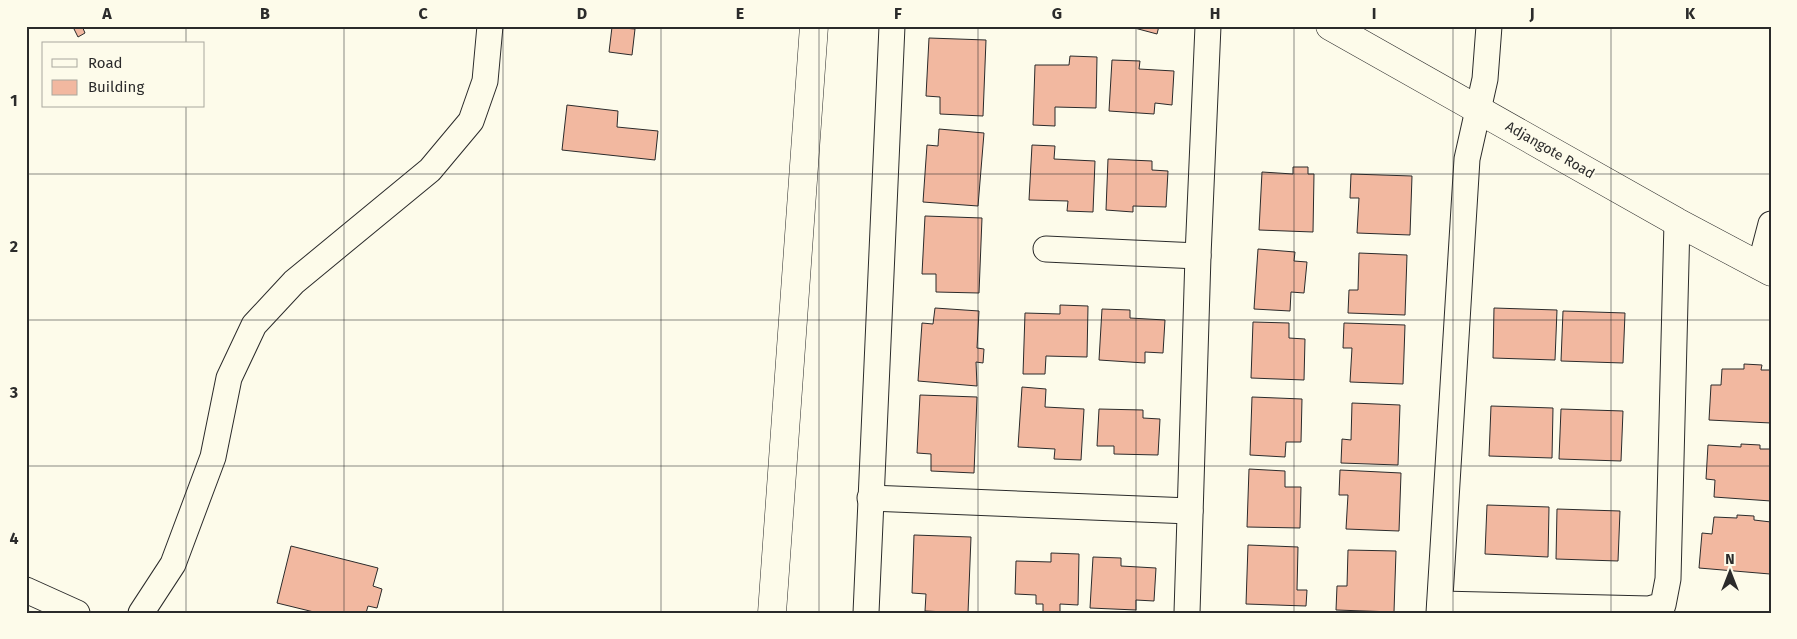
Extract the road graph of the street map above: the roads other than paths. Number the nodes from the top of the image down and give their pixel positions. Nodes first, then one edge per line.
1 (490, 26) edge
2 (814, 26) edge
3 (892, 26) edge
4 (1208, 26) edge
5 (1330, 26) edge
6 (1489, 26) edge
7 (1479, 109) junction
8 (1677, 222) junction
9 (1771, 224) edge
10 (1046, 249) dead end
11 (1198, 256) junction
12 (1765, 269) edge
13 (870, 498) junction
14 (1190, 511) junction
15 (26, 590) edge
16 (50, 607) edge
17 (1440, 608) edge
18 (76, 613) edge
19 (141, 613) edge
20 (772, 613) edge
21 (866, 613) edge
22 (1187, 613) edge

1 - 19 street
2 - 20 main road
3 - 13 street
4 - 11 street
5 - 7 main road, Adjangote Road
6 - 7 street
7 - 8 main road, Adjangote Road
7 - 17 street
8 - 12 main road, Adjangote Road
8 - 17 street
9 - 12 street
10 - 11 street
11 - 14 street
13 - 14 street
13 - 21 street
14 - 22 street
15 - 16 street
16 - 18 street

